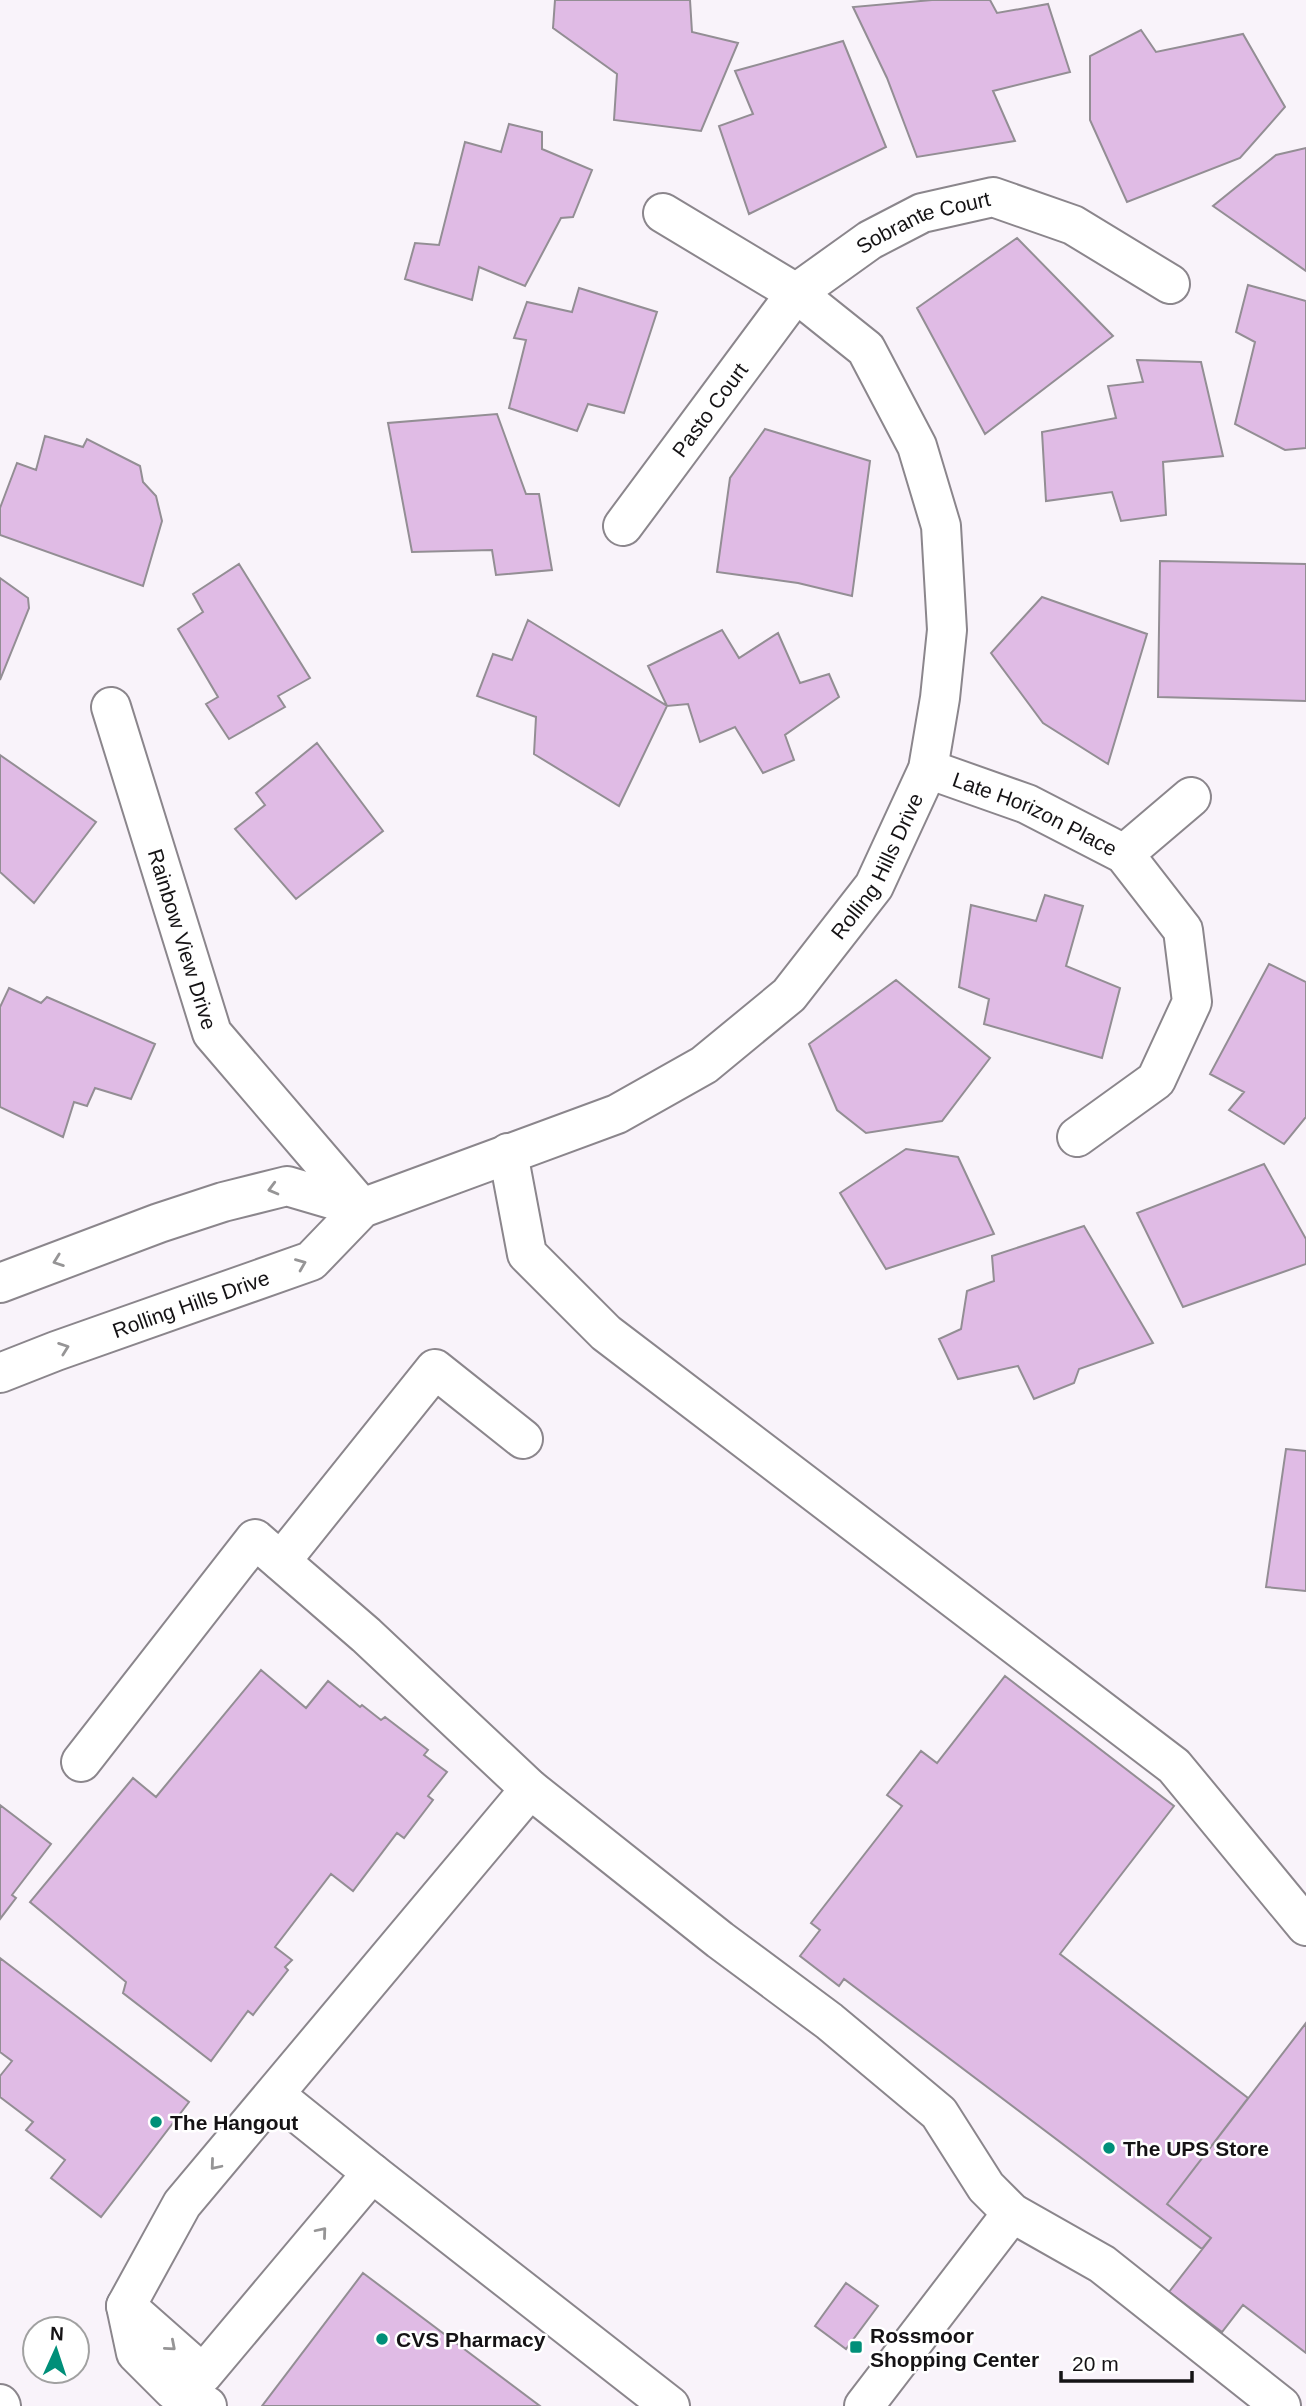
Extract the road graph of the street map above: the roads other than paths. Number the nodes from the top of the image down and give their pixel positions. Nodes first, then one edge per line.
1 (663, 213) dead end
2 (1170, 284) dead end
3 (796, 293) junction
4 (623, 526) dead end
5 (111, 707) dead end
6 (928, 769) junction
7 (1191, 797) dead end
8 (1124, 854) junction
9 (1077, 1137) dead end
10 (508, 1153) junction
11 (362, 1208) junction
12 (0, 1283) edge
13 (0, 1373) edge
14 (523, 1439) dead end
15 (281, 1561) junction
16 (81, 1762) dead end
17 (530, 1789) junction
18 (1306, 1926) edge
19 (275, 2095) junction
20 (372, 2173) junction
21 (1012, 2213) junction
22 (126, 2306) junction
23 (207, 2406) edge
24 (670, 2406) edge
25 (864, 2406) edge
26 (1281, 2406) edge

1 - 3 street, Rolling Hills Drive
2 - 3 street, Sobrante Court
3 - 4 street, Pasto Court
3 - 6 street, Rolling Hills Drive
5 - 11 street, Rainbow View Drive
6 - 8 street, Late Horizon Place
6 - 10 street, Rolling Hills Drive
7 - 8 street
8 - 9 street, Late Horizon Place
10 - 11 street, Rolling Hills Drive
10 - 18 street
11 -> 12 street
13 -> 11 street, Rolling Hills Drive
14 - 15 street
15 - 16 street
15 - 17 street
17 - 19 street
17 - 21 street
19 - 20 street
19 -> 22 street
22 -> 20 street
20 - 24 street
21 - 25 street
21 - 26 street
22 - 23 street

